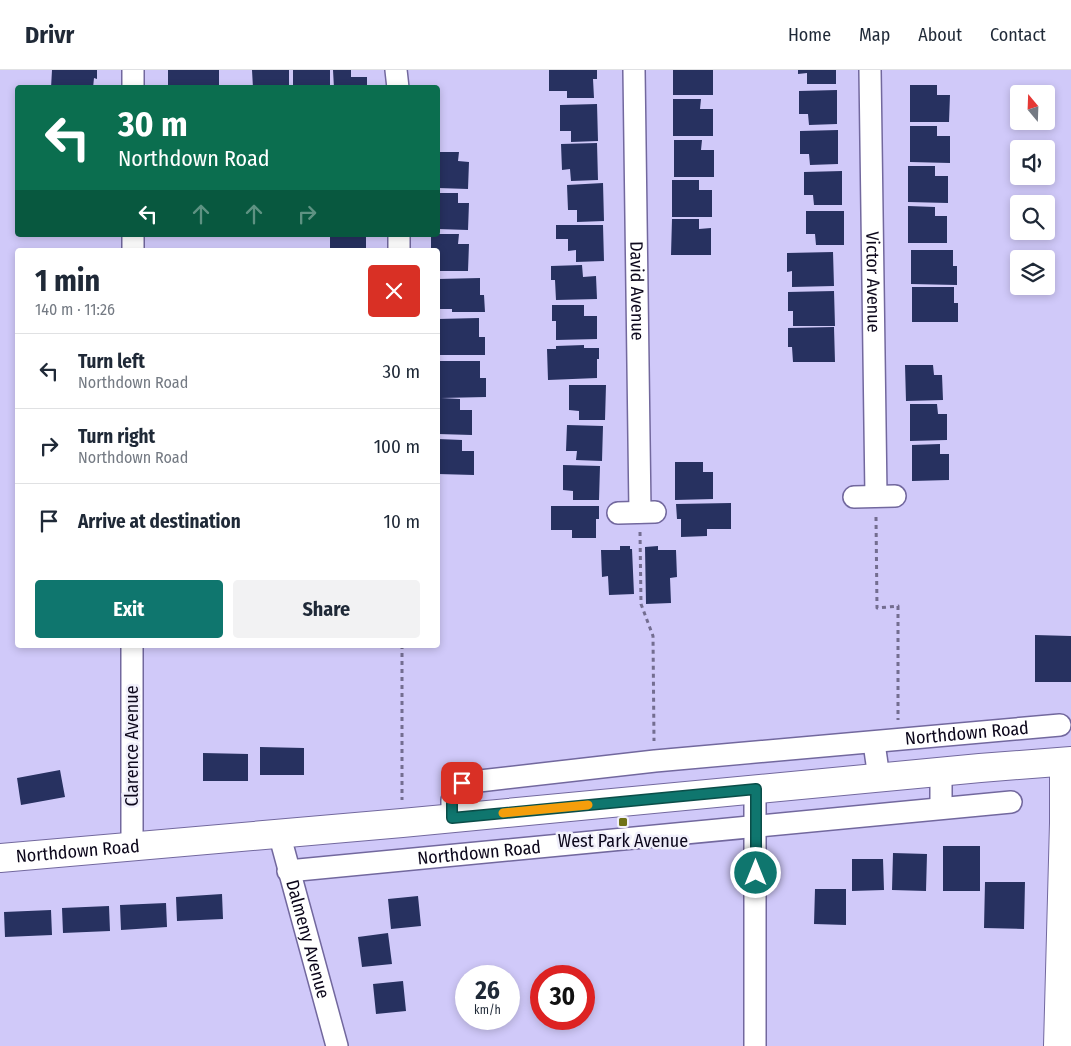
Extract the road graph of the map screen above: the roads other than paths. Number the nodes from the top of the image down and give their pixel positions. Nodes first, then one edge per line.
1 (133, 70) edge
2 (396, 70) edge
3 (634, 70) edge
4 (870, 70) edge
5 (133, 85) edge
6 (398, 85) edge
7 (854, 497) dead end
8 (618, 513) dead end
9 (132, 648) edge
10 (1060, 725) dead end
11 (874, 743) junction
12 (1068, 762) edge
13 (941, 772) junction
14 (879, 778) junction
15 (756, 789) junction
16 (1011, 802) dead end
17 (941, 808) junction
18 (452, 818) junction
19 (756, 827) junction
20 (279, 833) junction
21 (132, 847) junction
22 (0, 858) edge
23 (288, 870) junction
24 (337, 1046) edge
25 (754, 1046) edge
26 (1058, 1046) edge

1 - 5 street
2 - 6 street
3 - 8 street, David Avenue
4 - 7 street, Victor Avenue
9 - 21 street, Clarence Avenue
10 - 11 street, Northdown Road
11 - 14 street
11 - 18 street, Northdown Road
12 - 13 main road, Northdown Road
12 - 26 main road
13 - 14 main road, Northdown Road
13 - 17 street, Northdown Road
14 - 15 main road, Northdown Road
15 - 18 main road, Northdown Road
15 - 19 street
16 - 17 street, Northdown Road
17 - 19 street, Northdown Road
18 - 20 main road, Northdown Road
19 - 23 street, Northdown Road
19 - 25 street
20 - 21 main road, Northdown Road
20 - 23 street, Dalmeny Avenue
21 - 22 main road, Northdown Road
23 - 24 street, Dalmeny Avenue

